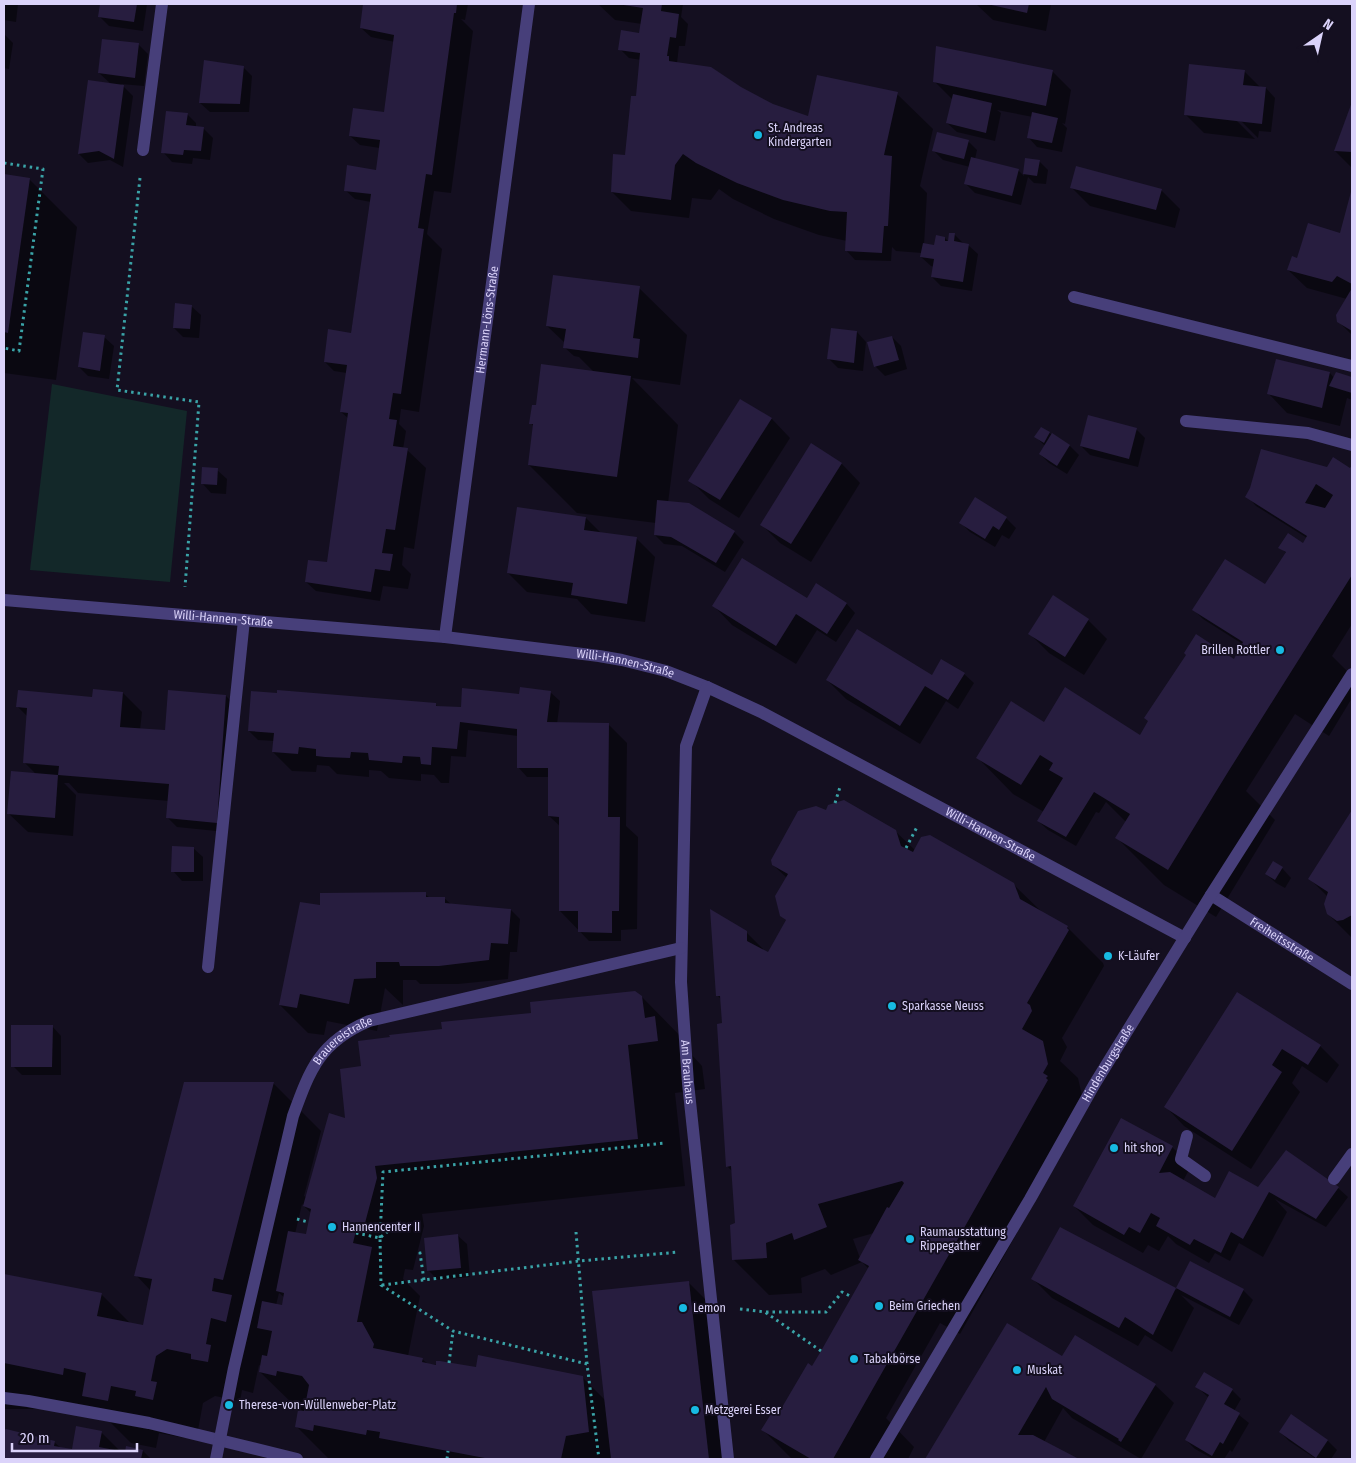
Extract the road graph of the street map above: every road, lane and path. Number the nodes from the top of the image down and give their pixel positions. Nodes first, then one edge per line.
1 (162, 4) edge
2 (529, 4) edge
3 (143, 150) joint
4 (4, 163) edge
5 (1074, 297) dead end
6 (4, 348) edge
7 (1352, 366) edge
8 (1186, 421) dead end
9 (1352, 445) edge
10 (4, 600) edge
11 (182, 615) junction
12 (244, 620) junction
13 (445, 637) junction
14 (1352, 674) edge
15 (707, 687) junction
16 (908, 843) dead end
17 (906, 848) dead end
18 (1211, 895) junction
19 (1185, 938) junction
20 (681, 948) junction
21 (208, 967) dead end
22 (1352, 984) edge
23 (1187, 1136) dead end
24 (694, 1141) junction
25 (1352, 1154) edge
26 (1205, 1176) dead end
27 (1334, 1179) dead end
28 (399, 1222) dead end
29 (576, 1232) dead end
30 (356, 1233) dead end
31 (380, 1238) junction
32 (705, 1250) junction
33 (425, 1253) dead end
34 (579, 1261) junction
35 (424, 1280) junction
36 (381, 1285) junction
37 (852, 1297) dead end
38 (712, 1307) junction
39 (766, 1312) junction
40 (454, 1330) junction
41 (821, 1351) dead end
42 (449, 1363) dead end
43 (587, 1364) junction
44 (4, 1398) edge
45 (219, 1440) junction
46 (448, 1452) dead end
47 (216, 1459) edge
48 (294, 1459) edge
49 (446, 1459) edge
50 (599, 1459) edge
51 (728, 1459) edge
52 (876, 1459) edge

1 - 3 street
2 - 13 street, Hermann-Löns-Straße
3 - 11 path
4 - 6 path
5 - 7 street
8 - 9 street
10 - 11 street, Willi-Hannen-Straße
11 - 12 street, Willi-Hannen-Straße
12 - 13 street, Willi-Hannen-Straße
12 - 21 street
13 - 15 street, Willi-Hannen-Straße
14 - 18 street, Hindenburgstraße
15 - 19 street, Willi-Hannen-Straße
15 - 20 street, Am Brauhaus
16 - 17 path
18 - 19 street, Hindenburgstraße
18 - 22 street, Freiheitsstraße
19 - 52 street, Hindenburgstraße
20 - 24 street, Am Brauhaus
20 - 45 street, Brauereistraße
23 - 26 street
24 - 31 path
24 - 32 street, Am Brauhaus
25 - 27 street
28 - 31 path
29 - 34 path
30 - 31 path
31 - 36 path
32 - 34 path
32 - 38 street, Am Brauhaus
33 - 35 path
34 - 35 path
34 - 43 path
35 - 36 path
36 - 40 path
37 - 39 path
38 - 39 path
38 - 51 street, Am Brauhaus
39 - 41 path
40 - 42 path
40 - 43 path
43 - 50 path
44 - 45 street
45 - 47 street
45 - 48 street
46 - 49 path

